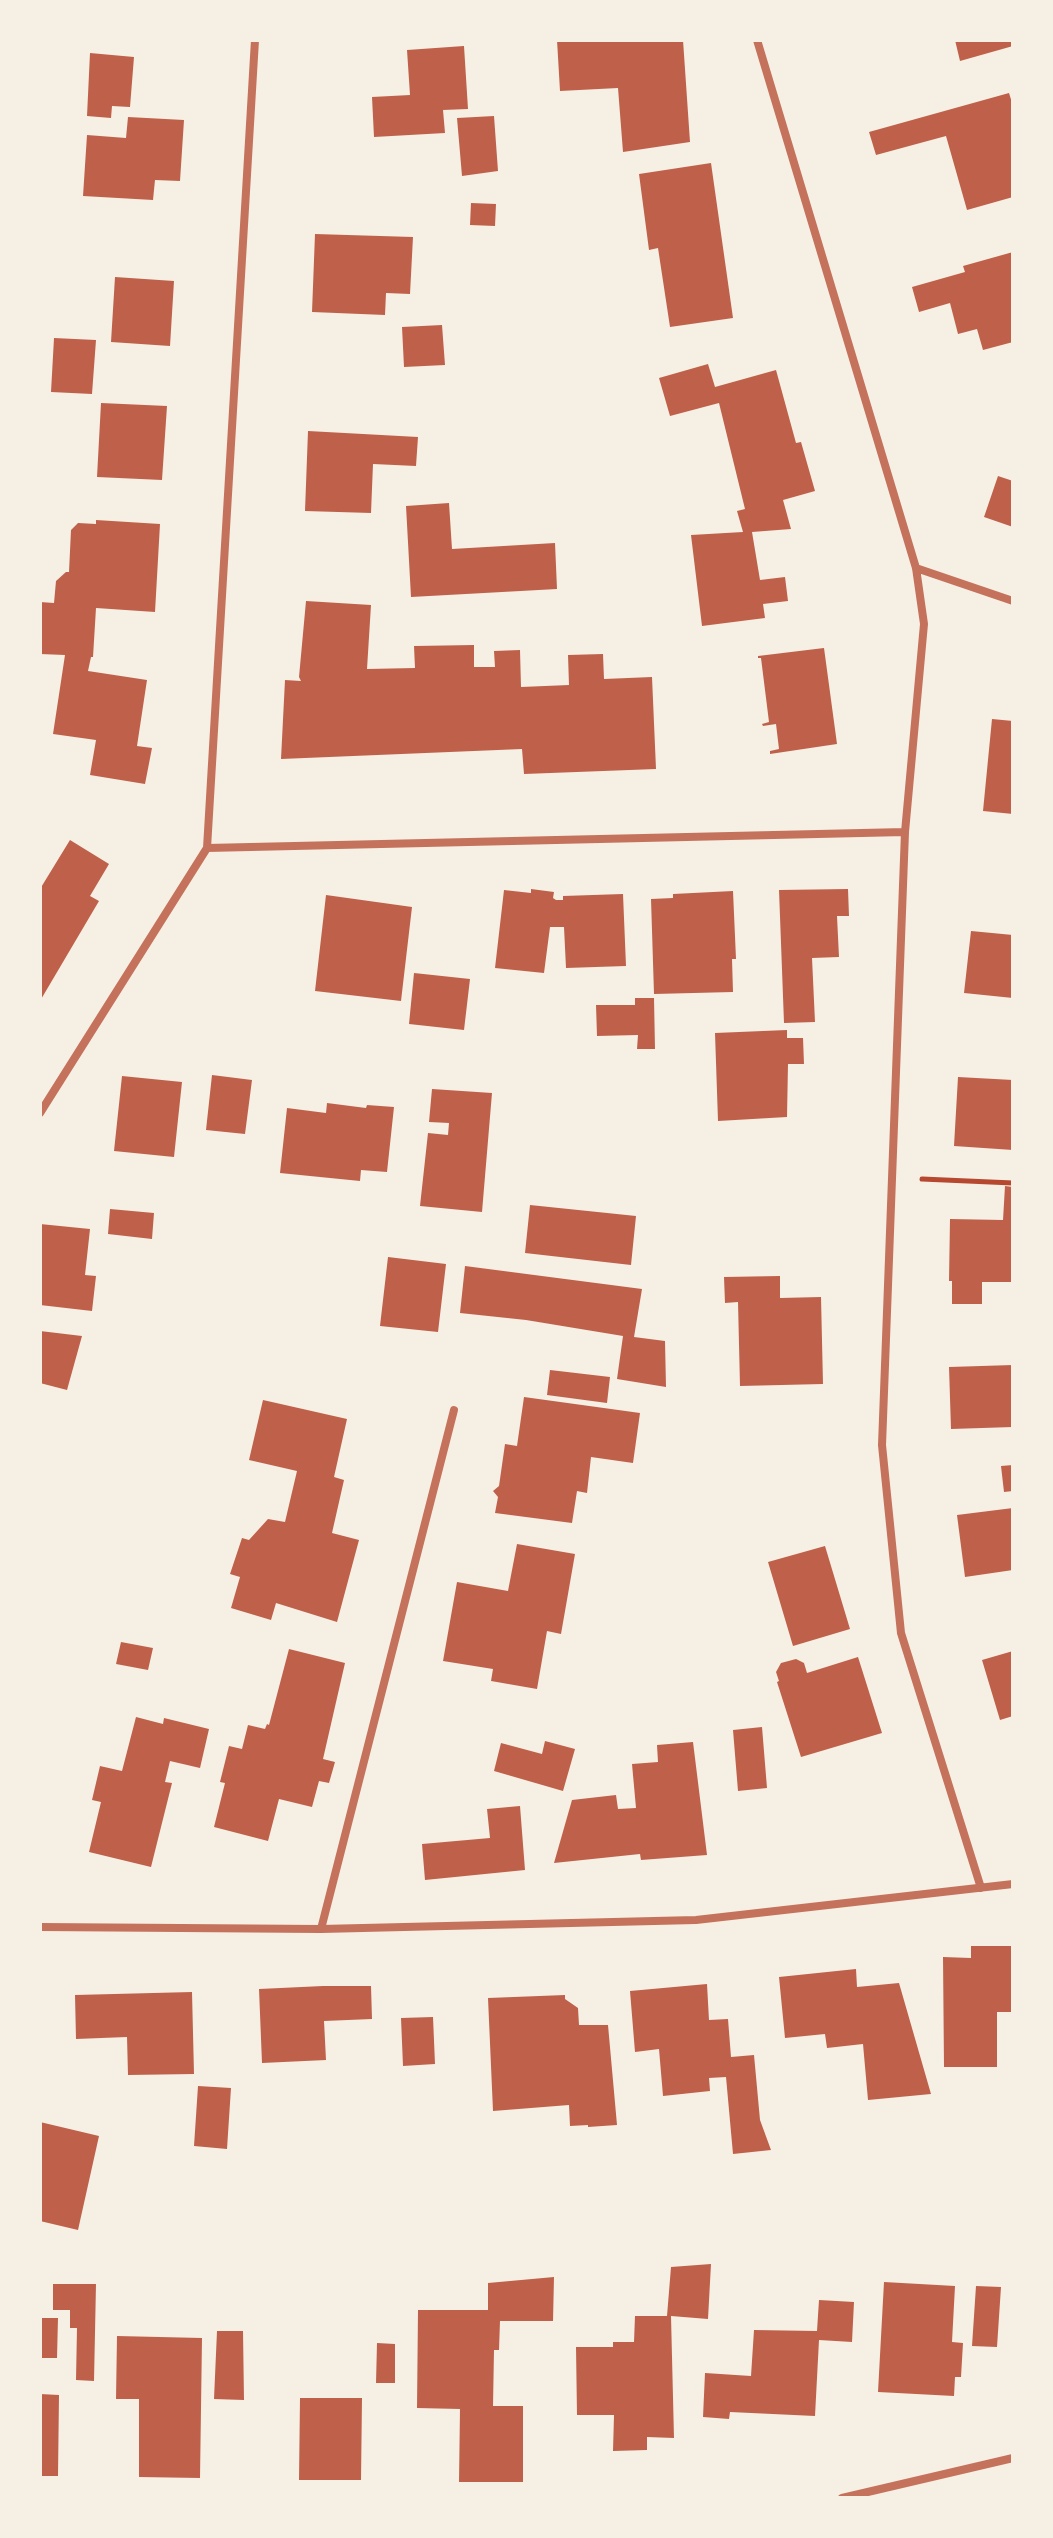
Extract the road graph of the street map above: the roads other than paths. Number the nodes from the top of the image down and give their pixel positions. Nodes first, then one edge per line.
1 (255, 40) edge
2 (757, 40) edge
3 (916, 568) junction
4 (1013, 601) edge
5 (905, 832) junction
6 (207, 848) junction
7 (40, 1113) edge
8 (454, 1410) dead end
9 (1013, 1884) edge
10 (981, 1888) junction
11 (40, 1927) edge
12 (321, 1929) junction
13 (1013, 2458) edge
14 (842, 2498) edge

1 - 6 street
2 - 3 street
3 - 4 street
3 - 5 street
5 - 6 street
5 - 10 street
6 - 7 street
8 - 12 street
9 - 10 street
10 - 12 street
11 - 12 street
13 - 14 street

